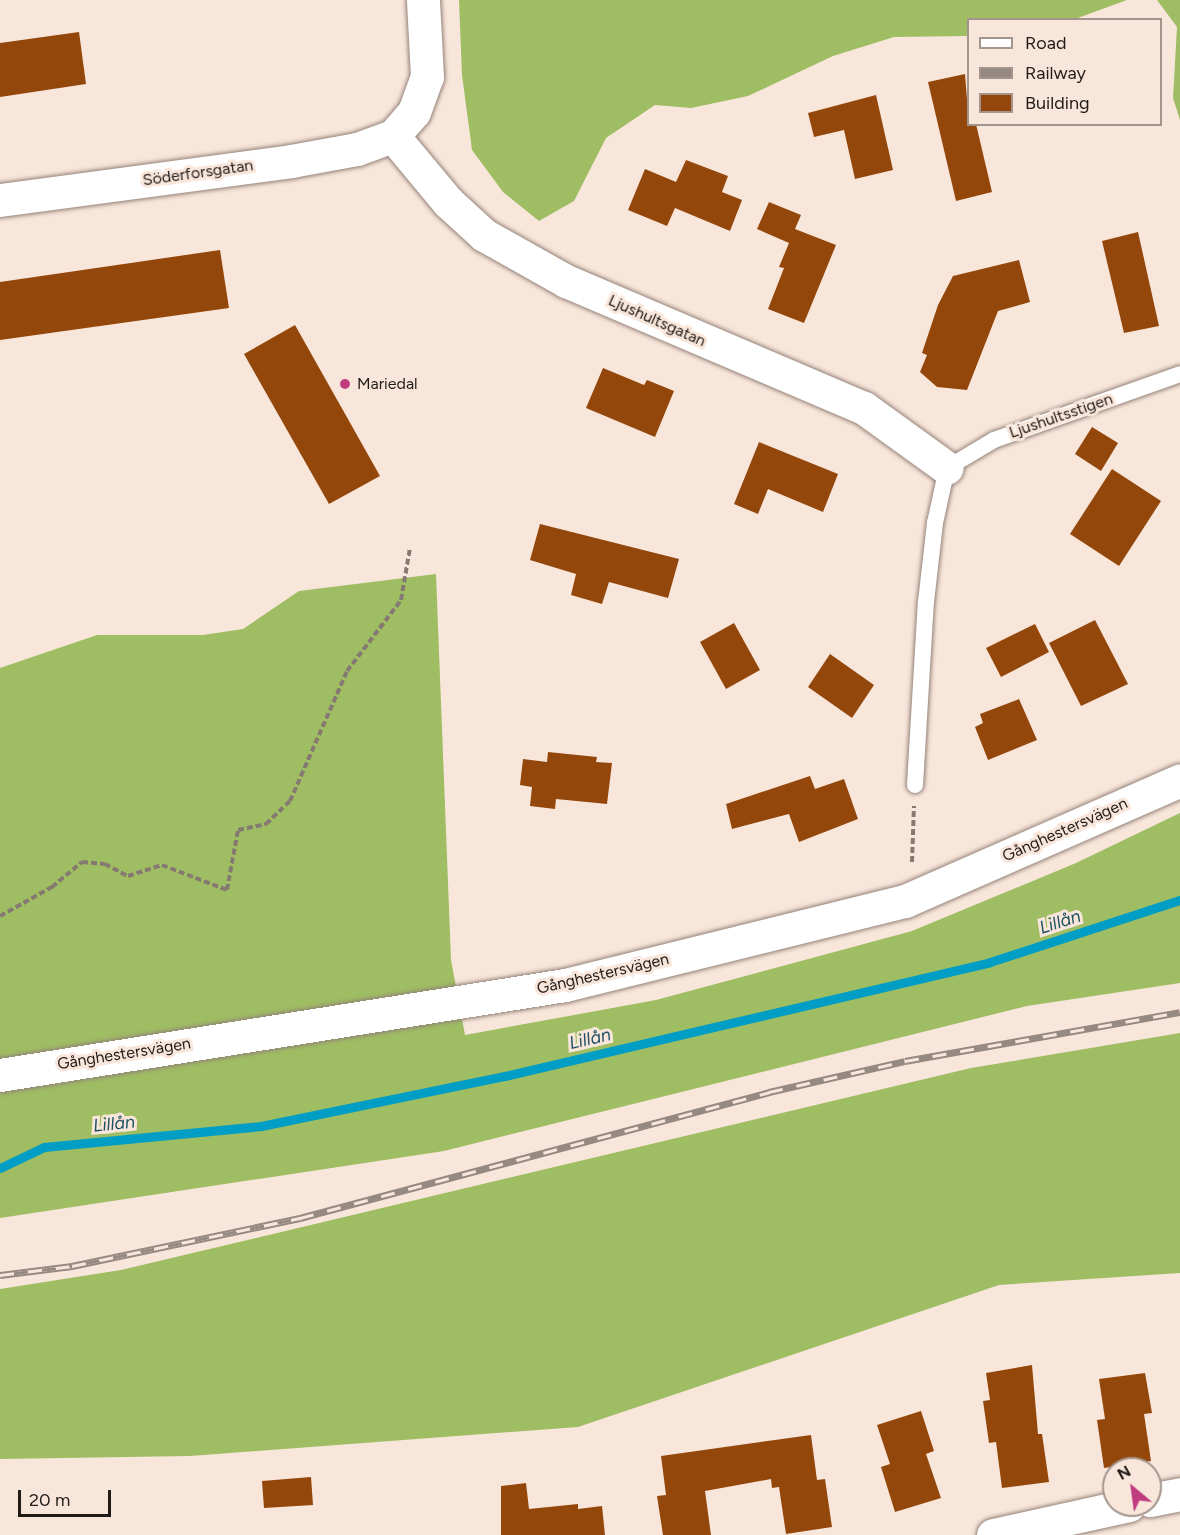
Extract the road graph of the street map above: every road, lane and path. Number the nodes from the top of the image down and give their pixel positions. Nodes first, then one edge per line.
1 (423, 0) edge
2 (393, 136) junction
3 (0, 200) edge
4 (1180, 374) edge
5 (947, 468) junction
6 (410, 548) dead end
7 (1180, 780) edge
8 (915, 785) joint
9 (923, 858) dead end
10 (912, 862) junction
11 (901, 866) dead end
12 (0, 916) edge
13 (0, 1075) edge
14 (1180, 1494) edge
15 (1162, 1498) edge
16 (1102, 1511) edge
17 (993, 1535) edge

1 - 2 street
2 - 3 street, Söderforsgatan
2 - 5 street, Ljushultsgatan
4 - 5 lane, Ljushultsstigen
5 - 8 lane
6 - 12 path
7 - 13 street, Gånghestersvägen
8 - 10 path
9 - 10 path
10 - 11 path
14 - 15 street
16 - 17 street

